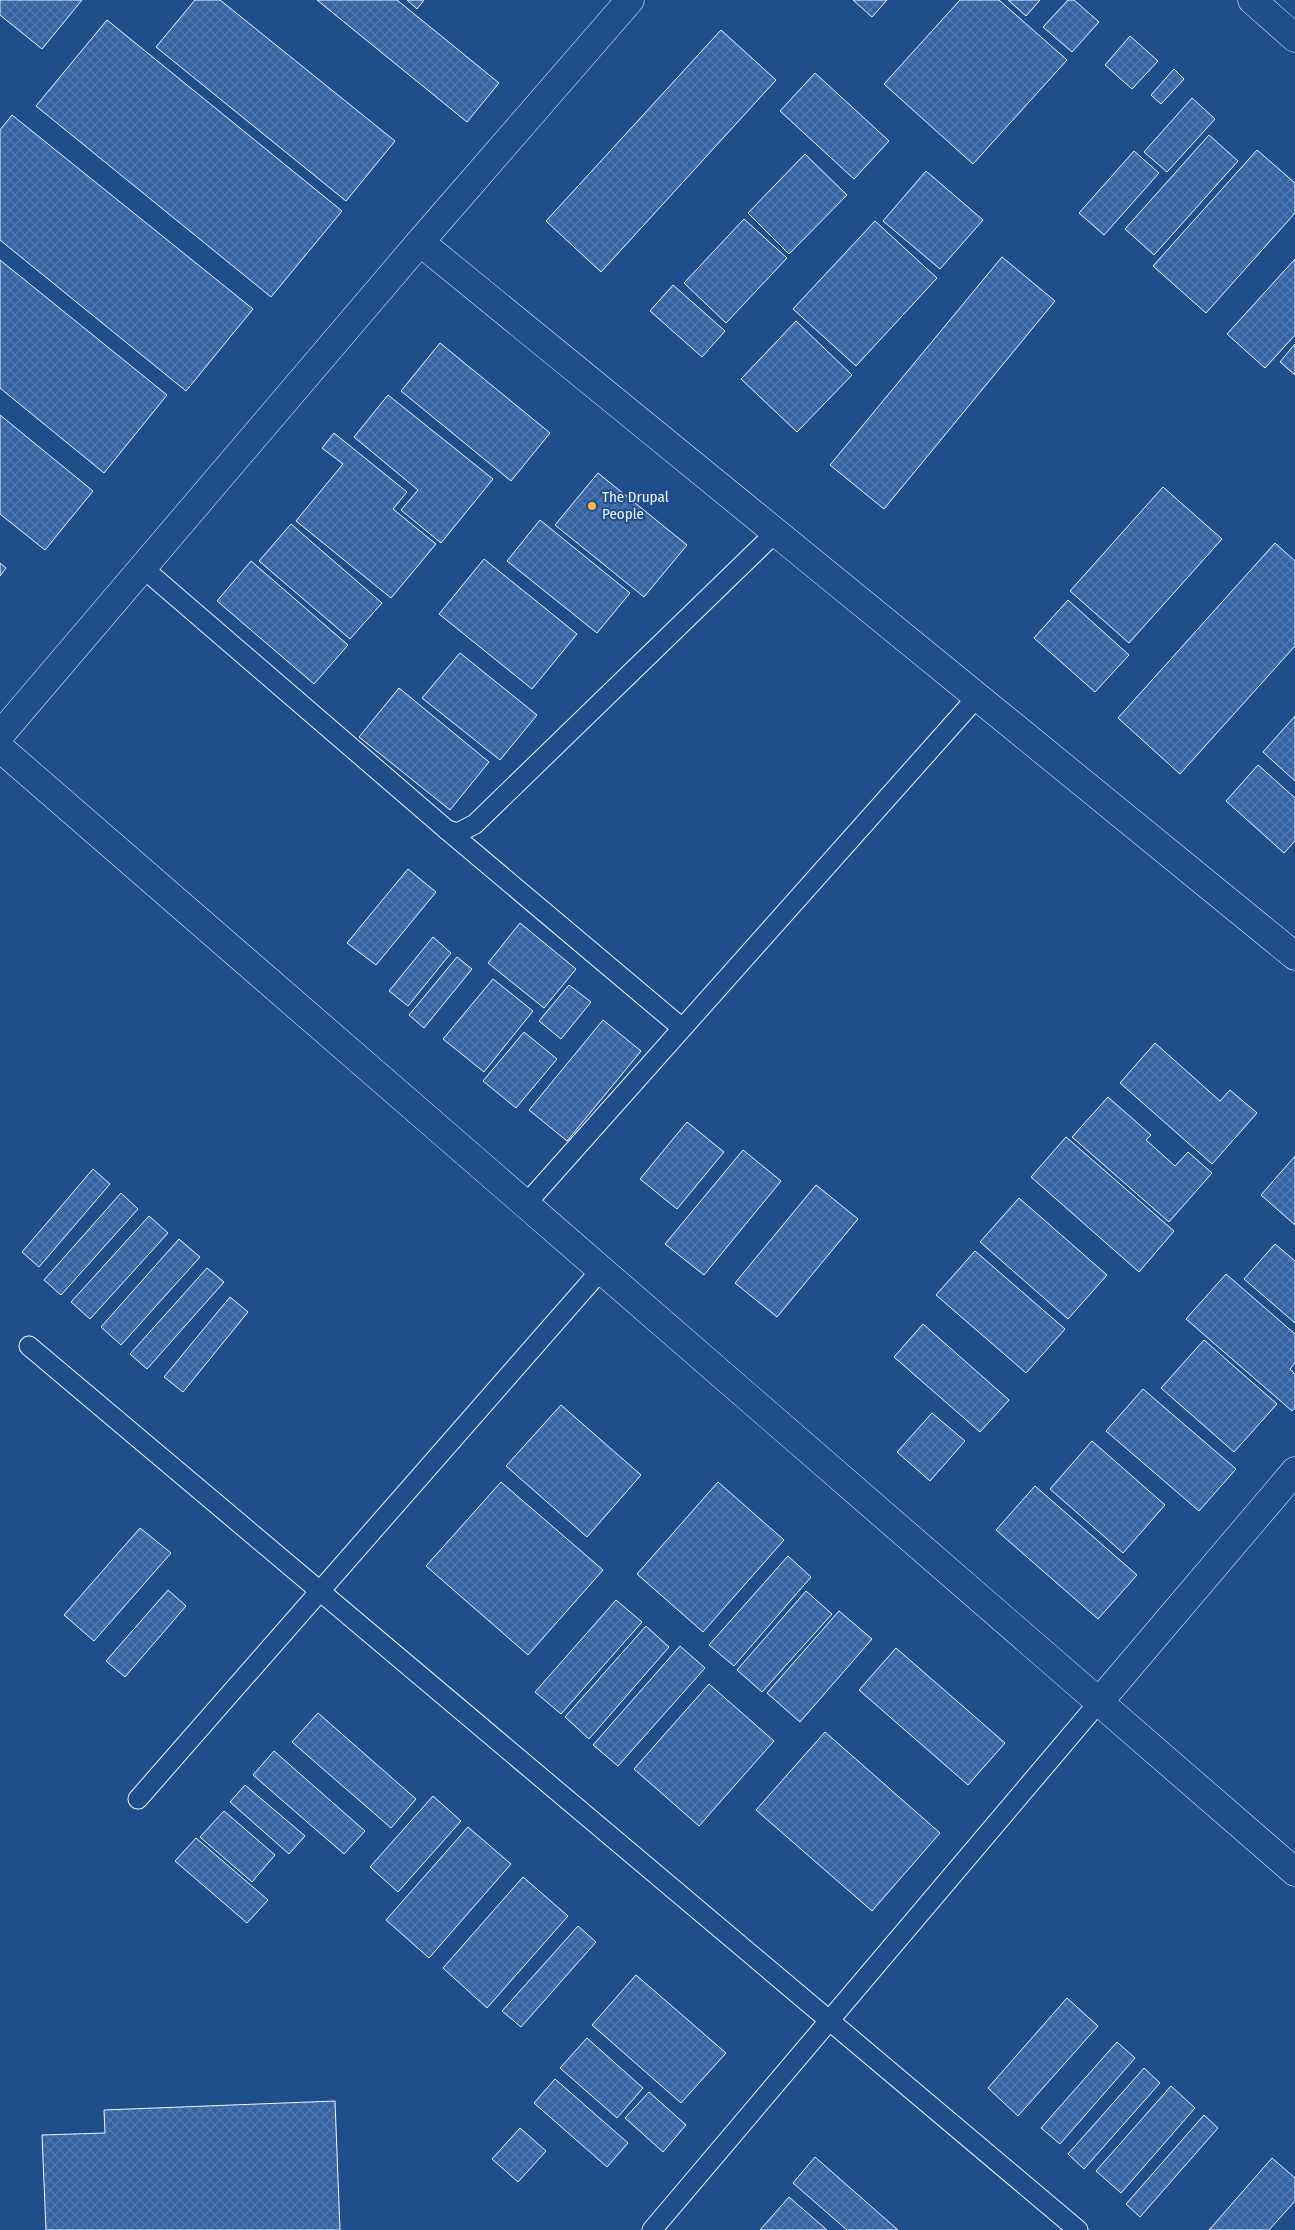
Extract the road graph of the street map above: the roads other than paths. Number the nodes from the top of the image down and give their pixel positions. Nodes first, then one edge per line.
1 (630, 0) edge
2 (1252, 0) edge
3 (1295, 38) edge
4 (420, 242) junction
5 (777, 531) junction
6 (143, 568) junction
7 (978, 696) junction
8 (0, 735) edge
9 (0, 748) edge
10 (447, 830) junction
11 (1295, 956) edge
12 (682, 1028) junction
13 (526, 1204) junction
14 (601, 1270) junction
15 (29, 1346) dead end
16 (1295, 1471) edge
17 (320, 1591) junction
18 (1099, 1702) junction
19 (138, 1799) dead end
20 (1295, 1872) edge
21 (829, 2020) junction
22 (652, 2230) edge
23 (1078, 2230) edge

1 - 4 street
2 - 3 street
4 - 5 street
4 - 6 street
5 - 7 street
5 - 10 lane
6 - 8 street
6 - 10 lane
7 - 11 street
7 - 12 lane
9 - 13 street
10 - 12 lane
12 - 13 lane
13 - 14 street
14 - 17 lane
14 - 18 street
15 - 17 lane
16 - 18 street
17 - 19 lane
17 - 21 lane
18 - 20 street
18 - 21 lane
21 - 22 lane
21 - 23 lane

